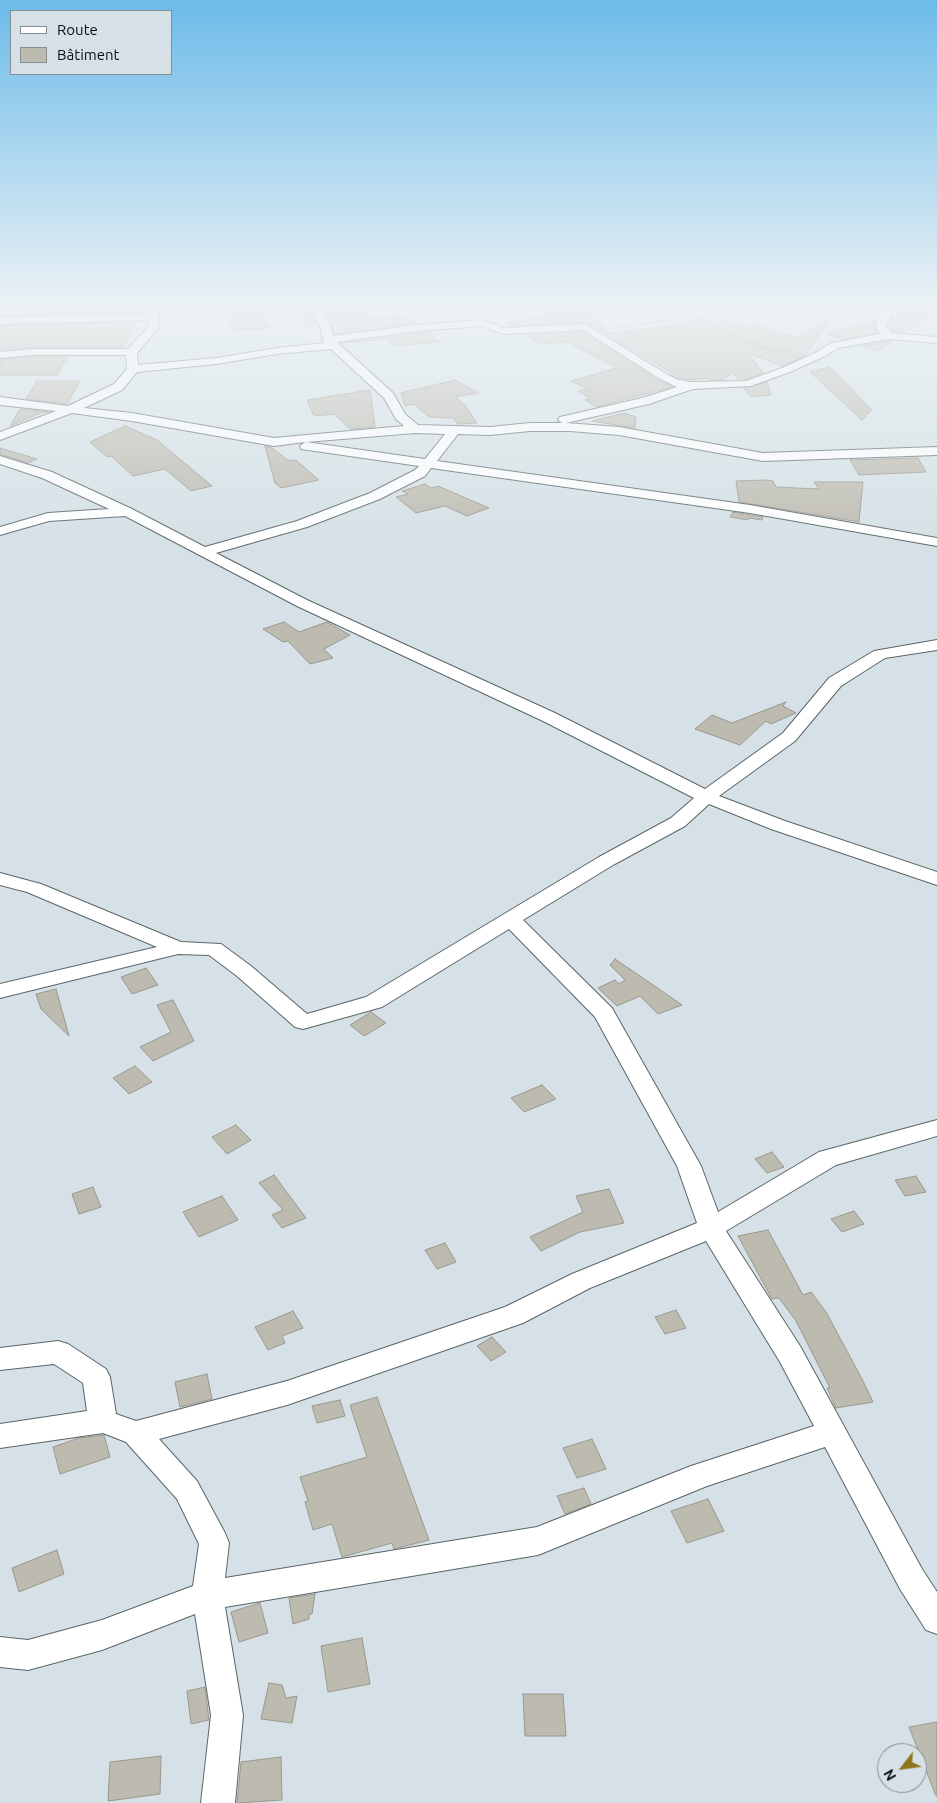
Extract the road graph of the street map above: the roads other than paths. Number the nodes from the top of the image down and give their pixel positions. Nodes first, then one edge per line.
1 (116, 387) edge
2 (379, 387) edge
3 (688, 387) edge
4 (0, 401) edge
5 (72, 410) junction
6 (530, 427) junction
7 (415, 429) junction
8 (455, 430) junction
9 (0, 436) edge
10 (274, 442) junction
11 (937, 451) edge
12 (0, 460) edge
13 (428, 463) junction
14 (127, 512) junction
15 (0, 531) edge
16 (937, 542) edge
17 (202, 552) junction
18 (937, 645) edge
19 (706, 797) junction
20 (0, 879) edge
21 (937, 879) edge
22 (510, 918) junction
23 (178, 948) junction
24 (0, 991) edge
25 (937, 1128) edge
26 (711, 1228) junction
27 (0, 1359) edge
28 (103, 1421) junction
29 (833, 1432) junction
30 (136, 1433) junction
31 (0, 1436) edge
32 (207, 1594) junction
33 (937, 1620) edge
34 (0, 1652) edge
35 (218, 1803) edge

1 - 5 street
2 - 7 street
3 - 6 street
4 - 5 street
5 - 9 street
5 - 10 street
6 - 8 street
6 - 11 street
7 - 8 street
7 - 10 street
8 - 13 street
10 - 13 street
12 - 14 street
13 - 16 street
13 - 17 street
14 - 15 street
14 - 17 street
17 - 19 street
18 - 19 street
19 - 21 street
19 - 22 street
20 - 23 street
22 - 23 street
22 - 26 street
23 - 24 street
25 - 26 street
26 - 29 street
26 - 30 street
27 - 28 street
28 - 30 street
28 - 31 street
29 - 32 street
29 - 33 street
30 - 32 street
32 - 34 street
32 - 35 street

